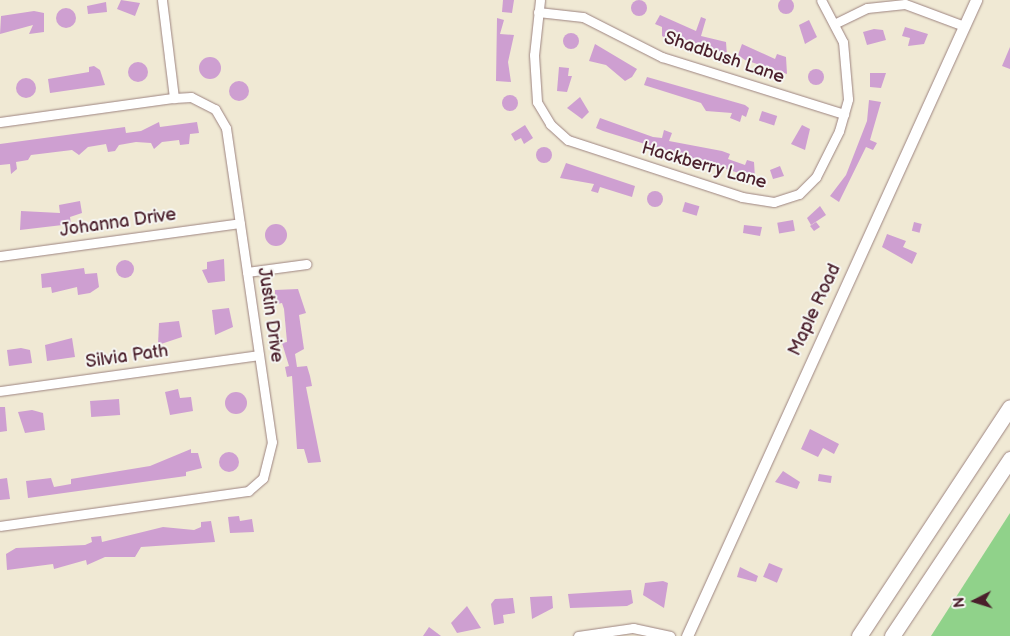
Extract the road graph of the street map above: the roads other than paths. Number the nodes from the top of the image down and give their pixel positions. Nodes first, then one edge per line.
1 (162, 0) edge
2 (540, 0) edge
3 (821, 0) edge
4 (976, 0) edge
5 (538, 12) junction
6 (836, 23) junction
7 (964, 26) junction
8 (174, 98) junction
9 (844, 114) junction
10 (0, 122) edge
11 (240, 223) junction
12 (0, 256) edge
13 (306, 264) dead end
14 (247, 272) junction
15 (259, 355) junction
16 (0, 391) edge
17 (1010, 407) edge
18 (1010, 458) edge
19 (0, 526) edge
20 (578, 636) edge
21 (670, 636) edge
22 (687, 636) edge
23 (860, 636) edge
24 (892, 636) edge

1 - 8 street
2 - 5 street, Hackberry Lane
3 - 6 street, Hackberry Lane
4 - 7 street, Maple Road
5 - 9 street, Shadbush Lane
5 - 9 street, Hackberry Lane
6 - 7 street
6 - 9 street, Hackberry Lane
7 - 22 street, Maple Road
8 - 10 street, Justin Drive
8 - 11 street, Justin Drive
11 - 12 street, Johanna Drive
11 - 14 street, Justin Drive
13 - 14 street
14 - 15 street, Justin Drive
15 - 16 street, Silvia Path
15 - 19 street, Justin Drive
17 - 23 highway
18 - 24 highway
20 - 21 street

